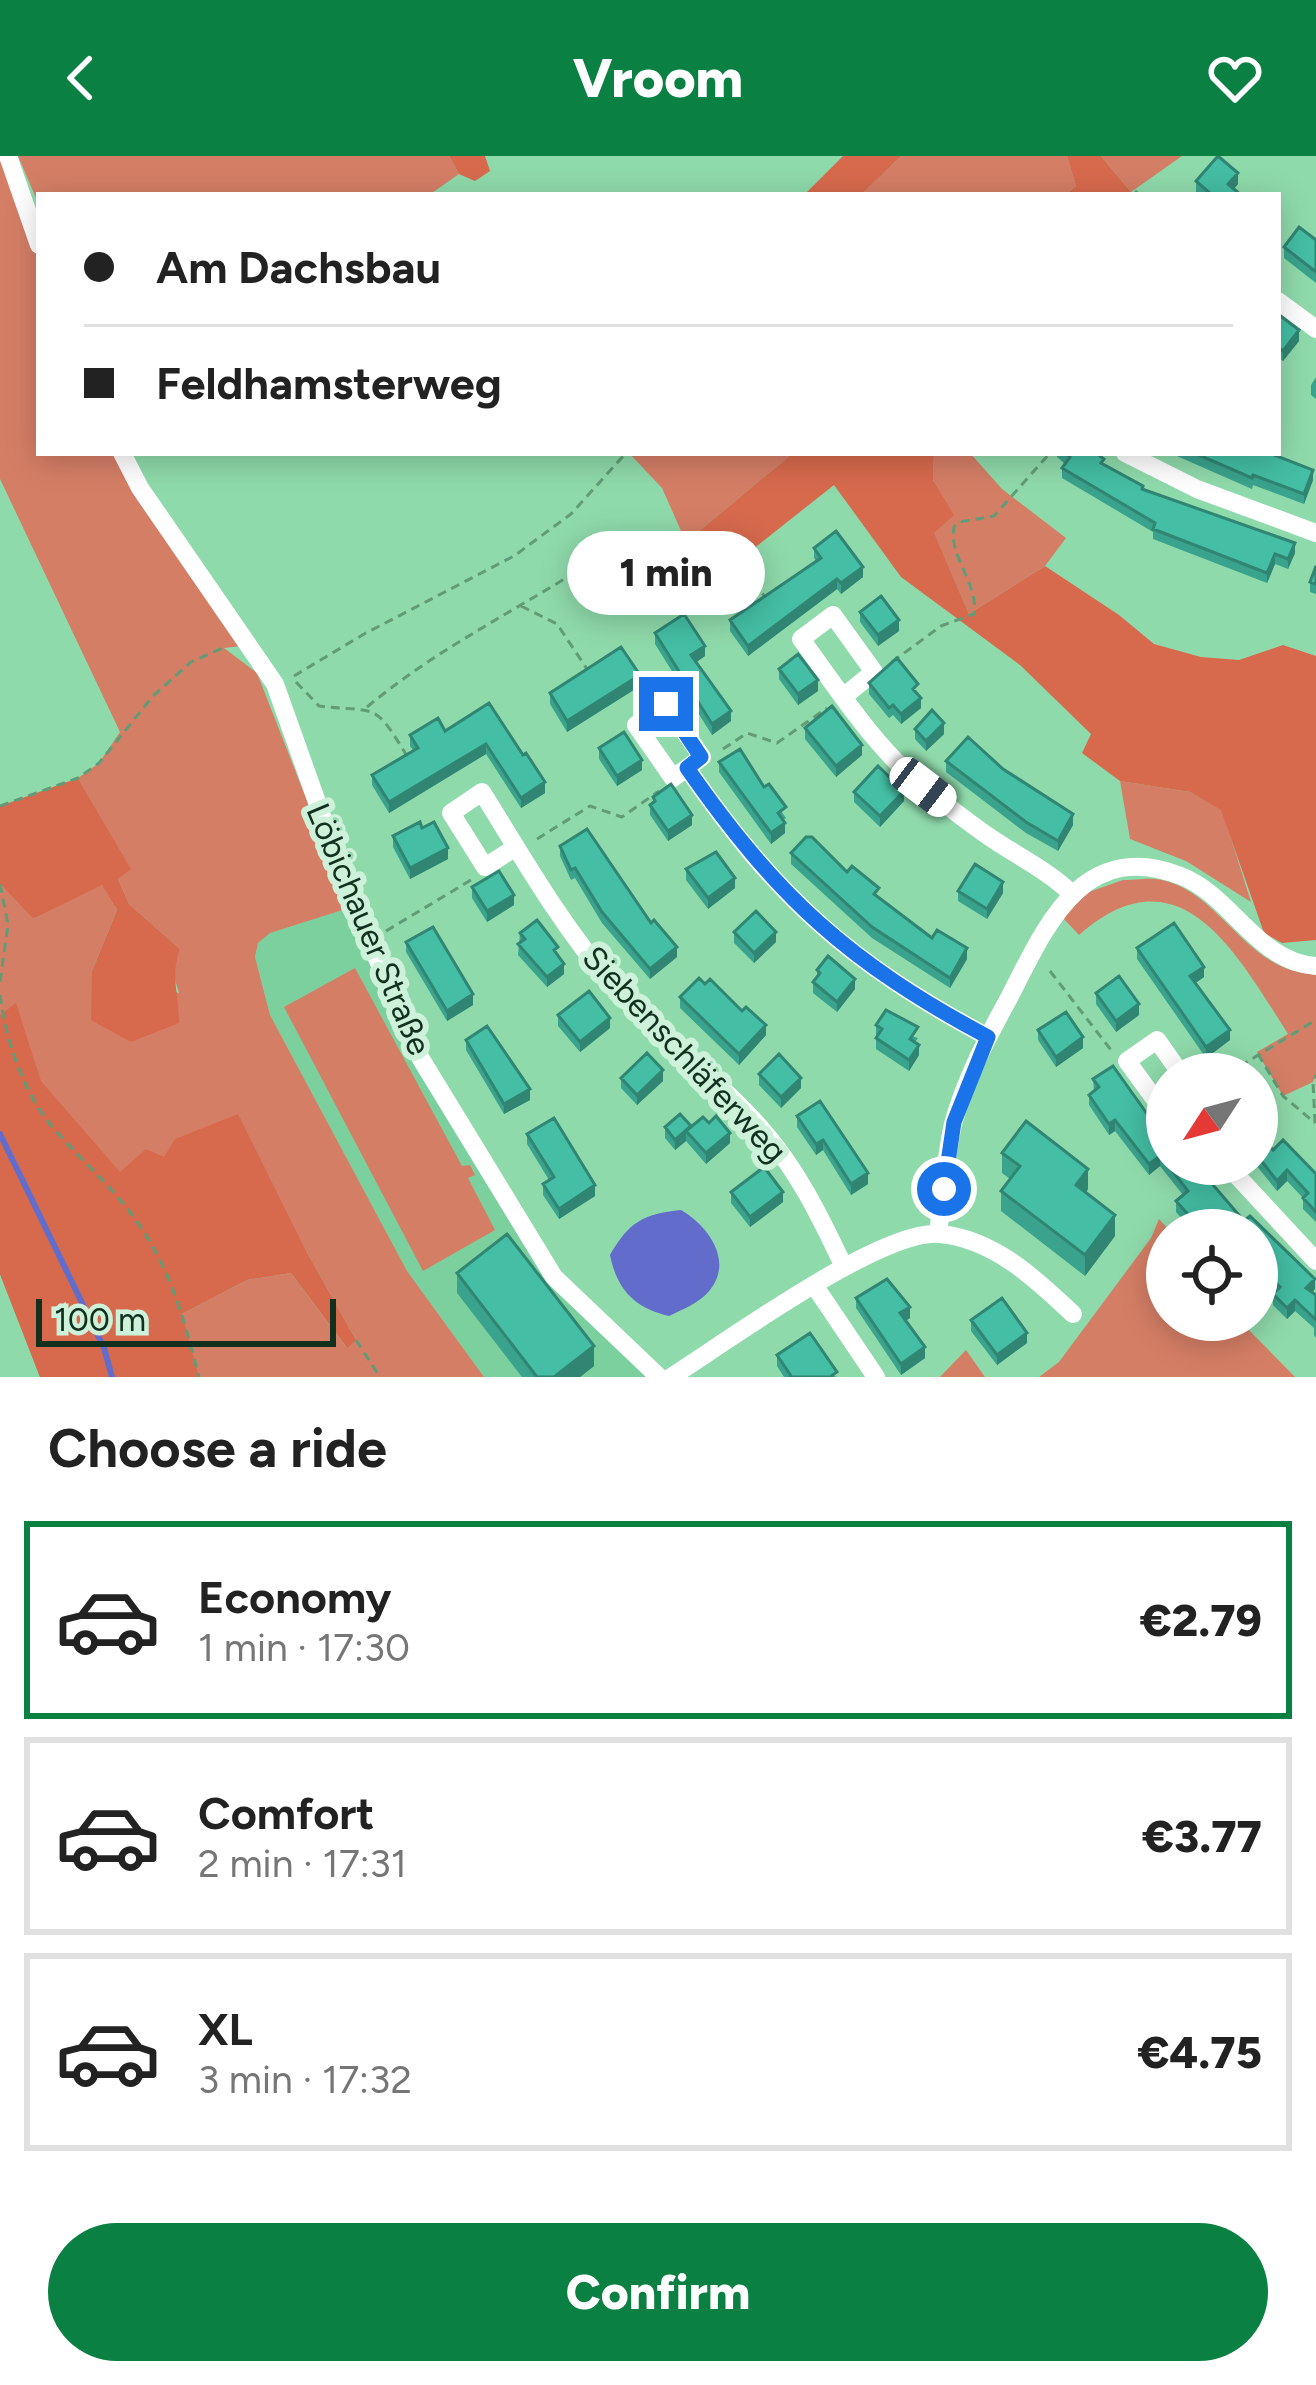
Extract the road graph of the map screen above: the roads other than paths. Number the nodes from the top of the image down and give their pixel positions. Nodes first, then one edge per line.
1 (8, 156) edge
2 (36, 236) edge
3 (1281, 303) edge
4 (1316, 329) edge
5 (124, 456) edge
6 (1131, 456) edge
7 (1316, 533) edge
8 (843, 697) junction
9 (687, 768) road end
10 (517, 849) junction
11 (1071, 893) junction
12 (1316, 966) edge
13 (988, 1037) junction
14 (1166, 1053) edge
15 (1146, 1087) edge
16 (1245, 1185) edge
17 (938, 1233) junction
18 (1316, 1261) edge
19 (844, 1267) junction
20 (814, 1285) junction
21 (1072, 1314) dead end
22 (659, 1377) edge
23 (671, 1377) edge
24 (876, 1377) edge

1 - 2 street
3 - 4 street
5 - 22 street, Löbichauer Straße
6 - 7 street
8 - 8 street
8 - 11 street
9 - 13 street
10 - 10 street, Siebenschläferweg
10 - 19 street, Siebenschläferweg
11 - 12 street
11 - 13 street
13 - 17 street
14 - 15 street
16 - 18 street
17 - 19 street
17 - 21 street
19 - 20 street
20 - 23 street
20 - 24 street

